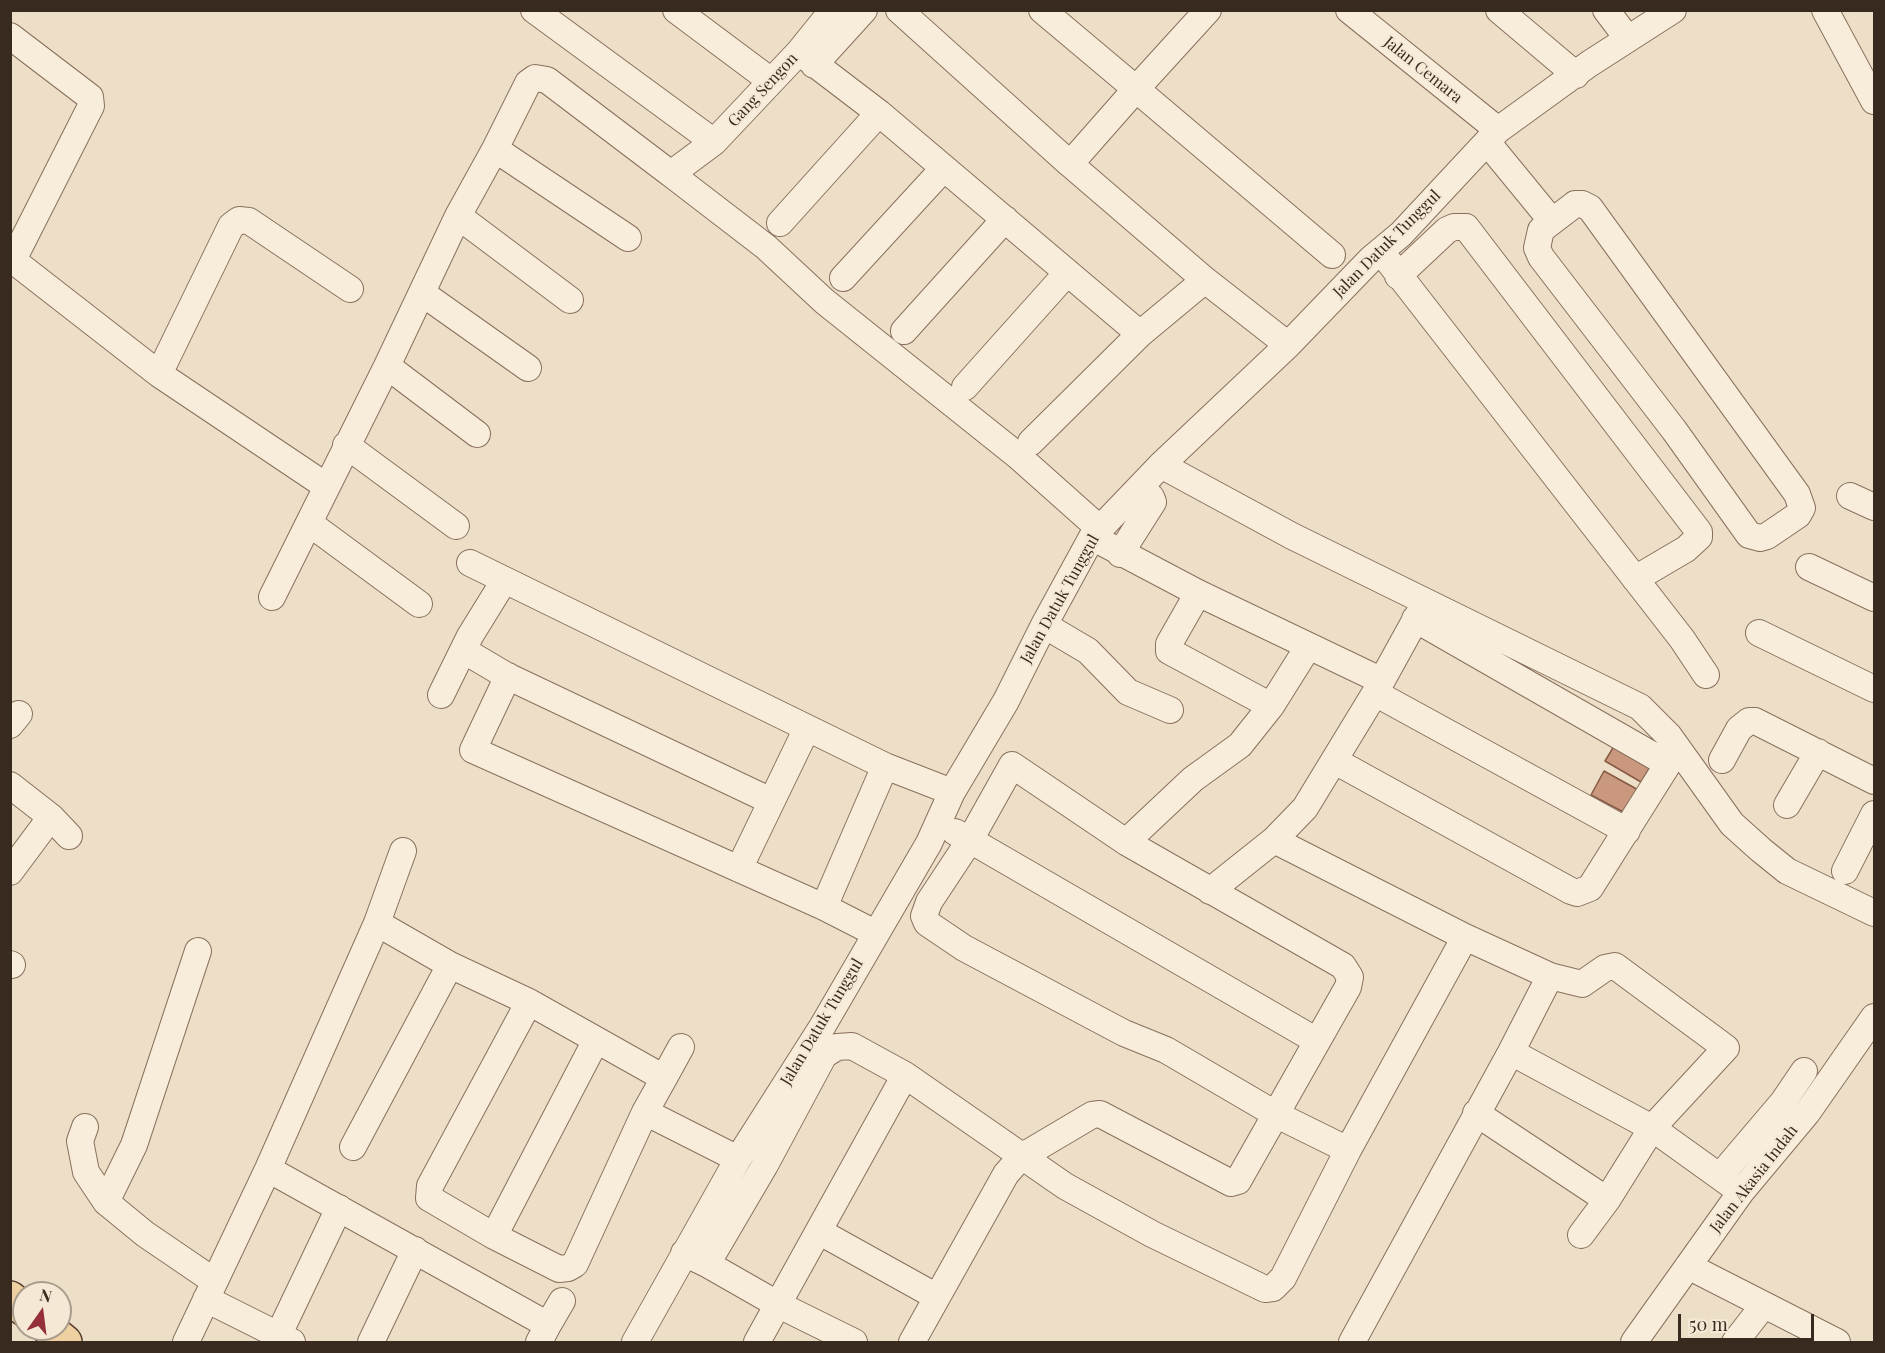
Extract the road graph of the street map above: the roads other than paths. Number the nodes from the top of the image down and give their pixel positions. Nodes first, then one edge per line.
1 (534, 10) edge
2 (676, 10) edge
3 (833, 10) edge
4 (864, 10) edge
5 (898, 10) edge
6 (1042, 10) edge
7 (1208, 10) edge
8 (1349, 10) edge
9 (1499, 10) edge
10 (1606, 10) edge
11 (1673, 10) edge
12 (1825, 10) edge
13 (10, 36) edge
14 (1628, 39) junction
15 (806, 58) junction
16 (1576, 75) junction
17 (771, 81) junction
18 (1136, 89) junction
19 (1875, 101) edge
20 (879, 113) junction
21 (1492, 136) junction
22 (714, 141) junction
23 (495, 149) junction
24 (1070, 164) junction
25 (944, 168) junction
26 (679, 169) junction
27 (458, 216) junction
28 (1005, 219) junction
29 (1551, 220) junction
30 (780, 223) dead end
31 (628, 238) dead end
32 (1383, 251) junction
33 (1332, 255) dead end
34 (12, 259) edge
35 (1067, 273) junction
36 (1398, 276) junction
37 (843, 278) dead end
38 (1204, 279) junction
39 (350, 289) dead end
40 (422, 292) junction
41 (570, 300) dead end
42 (904, 331) dead end
43 (1140, 334) junction
44 (1288, 345) junction
45 (387, 366) junction
46 (528, 368) dead end
47 (159, 374) junction
48 (965, 387) dead end
49 (477, 434) dead end
50 (1031, 442) dead end
51 (346, 445) junction
52 (1161, 465) junction
53 (326, 486) junction
54 (1139, 488) junction
55 (1850, 496) dead end
56 (1875, 507) edge
57 (309, 523) junction
58 (456, 526) dead end
59 (1096, 533) junction
60 (1120, 554) junction
61 (470, 563) dead end
62 (1809, 567) dead end
63 (1635, 579) junction
64 (504, 581) junction
65 (1198, 593) junction
66 (272, 597) dead end
67 (1875, 598) edge
68 (419, 604) dead end
69 (1420, 610) junction
70 (1044, 625) junction
71 (1759, 633) dead end
72 (1308, 647) junction
73 (463, 650) junction
74 (1706, 675) dead end
75 (507, 676) junction
76 (1378, 687) junction
77 (1875, 689) edge
78 (441, 695) dead end
79 (1271, 706) junction
80 (1170, 710) dead end
81 (807, 728) junction
82 (1818, 752) junction
83 (1722, 760) dead end
84 (1335, 761) junction
85 (885, 766) junction
86 (1875, 781) edge
87 (10, 785) edge
88 (952, 792) junction
89 (771, 801) junction
90 (1787, 805) dead end
91 (1875, 814) edge
92 (51, 817) junction
93 (938, 822) junction
94 (1627, 831) junction
95 (69, 836) dead end
96 (970, 840) junction
97 (1274, 840) junction
98 (1126, 842) junction
99 (403, 851) dead end
100 (739, 869) junction
101 (1845, 871) dead end
102 (10, 872) edge
103 (1210, 891) junction
104 (824, 906) junction
105 (1875, 913) edge
106 (377, 923) junction
107 (875, 933) junction
108 (1465, 937) junction
109 (198, 951) dead end
110 (450, 965) junction
111 (1550, 976) junction
112 (529, 1002) junction
113 (1875, 1017) edge
114 (1317, 1041) junction
115 (595, 1042) junction
116 (681, 1047) dead end
117 (1511, 1052) junction
118 (1804, 1071) dead end
119 (905, 1076) junction
120 (664, 1078) junction
121 (645, 1112) junction
122 (1476, 1113) junction
123 (1277, 1114) junction
124 (85, 1127) dead end
125 (1652, 1128) junction
126 (353, 1147) dead end
127 (1348, 1150) junction
128 (1021, 1157) junction
129 (738, 1159) junction
130 (268, 1169) junction
131 (1721, 1175) junction
132 (1741, 1192) junction
133 (1607, 1200) junction
134 (106, 1202) junction
135 (339, 1208) junction
136 (820, 1232) junction
137 (1581, 1235) dead end
138 (494, 1236) junction
139 (415, 1250) junction
140 (684, 1253) junction
141 (708, 1264) junction
142 (1688, 1266) junction
143 (210, 1290) junction
144 (937, 1297) junction
145 (562, 1301) dead end
146 (777, 1304) junction
147 (1762, 1306) junction
148 (543, 1334) edge
149 (286, 1338) edge
150 (186, 1342) edge
151 (371, 1342) edge
152 (635, 1342) edge
153 (756, 1342) edge
154 (854, 1342) edge
155 (912, 1342) edge
156 (1352, 1342) edge
157 (1634, 1342) edge
158 (1735, 1342) edge
159 (1832, 1342) edge

1 - 22 street
2 - 17 street
3 - 15 street, Gang Sengon
4 - 15 street
5 - 24 street
6 - 18 street
7 - 18 street
8 - 21 street, Jalan Cemara
9 - 16 street
10 - 14 street
11 - 14 street, Jalan Datuk Tunggul
12 - 19 street
13 - 34 street
14 - 16 street, Jalan Datuk Tunggul
15 - 17 street, Gang Sengon
15 - 20 street
16 - 21 street, Jalan Datuk Tunggul
17 - 22 street, Gang Sengon
18 - 24 street
18 - 33 street
20 - 25 street
20 - 30 street
21 - 29 street, Jalan Cemara
21 - 32 street, Jalan Datuk Tunggul
22 - 26 street, Gang Sengon
23 - 26 street
23 - 27 street
23 - 31 street
24 - 38 street
25 - 28 street
25 - 37 street
26 - 59 street
27 - 40 street
27 - 41 street
28 - 35 street
28 - 42 street
29 - 29 street
32 - 36 street
32 - 44 street, Jalan Datuk Tunggul
34 - 47 street
35 - 43 street
35 - 48 street
36 - 63 street
36 - 63 street
38 - 43 street
38 - 44 street
39 - 47 street
40 - 45 street
40 - 46 street
43 - 50 street
44 - 52 street, Jalan Datuk Tunggul
45 - 49 street
45 - 51 street
47 - 53 street
51 - 53 street
51 - 58 street
52 - 54 street, Jalan Datuk Tunggul
52 - 69 street
53 - 57 street
54 - 59 street, Jalan Datuk Tunggul
54 - 60 street
55 - 56 street
57 - 66 street
57 - 68 street
59 - 60 street
59 - 70 street, Jalan Datuk Tunggul
60 - 65 street
61 - 64 street
62 - 67 street
63 - 74 street
64 - 73 street
64 - 81 street
65 - 72 street
65 - 79 street
69 - 76 street
69 - 94 street
69 - 105 street
70 - 80 street
70 - 88 street, Jalan Datuk Tunggul
71 - 77 street
72 - 76 street
72 - 79 street
73 - 75 street
73 - 78 street
75 - 89 street
75 - 100 street
76 - 84 street
76 - 94 street
79 - 98 street
81 - 85 street
81 - 89 street
82 - 83 street
82 - 86 street
82 - 90 street
84 - 94 street
84 - 97 street
85 - 88 street
85 - 104 street
87 - 92 street
88 - 93 street, Jalan Datuk Tunggul
89 - 100 street
91 - 101 street
92 - 95 street
92 - 102 street
93 - 96 street
93 - 107 street, Jalan Datuk Tunggul
96 - 98 street
96 - 114 street
96 - 123 street
97 - 103 street
97 - 108 street
98 - 103 street
99 - 106 street
100 - 104 street
103 - 114 street
104 - 107 street
106 - 110 street
106 - 130 street
107 - 129 street, Jalan Datuk Tunggul
108 - 111 street
108 - 127 street
109 - 134 street
110 - 112 street
110 - 126 street
111 - 117 street
111 - 125 street
112 - 115 street
112 - 138 street
113 - 132 street, Jalan Akasia Indah
114 - 123 street
115 - 120 street
115 - 138 street
116 - 120 street
117 - 122 street
117 - 125 street
118 - 131 street
119 - 128 street
119 - 136 street
119 - 141 street
120 - 121 street
121 - 129 street
121 - 138 street
122 - 133 street
122 - 156 street
123 - 127 street
123 - 128 street
124 - 134 street
125 - 131 street
125 - 133 street
127 - 128 street
128 - 144 street
129 - 140 street, Jalan Datuk Tunggul
130 - 135 street
130 - 143 street
131 - 132 street
132 - 142 street, Jalan Akasia Indah
133 - 137 street
134 - 143 street
135 - 139 street
135 - 149 street
136 - 144 street
136 - 146 street
139 - 148 street
139 - 151 street
140 - 141 street
140 - 152 street, Jalan Datuk Tunggul
141 - 146 street
142 - 147 street
142 - 157 street, Jalan Akasia Indah
143 - 149 street
143 - 150 street
144 - 155 street
145 - 148 street
146 - 153 street
146 - 154 street
147 - 158 street
147 - 159 street

